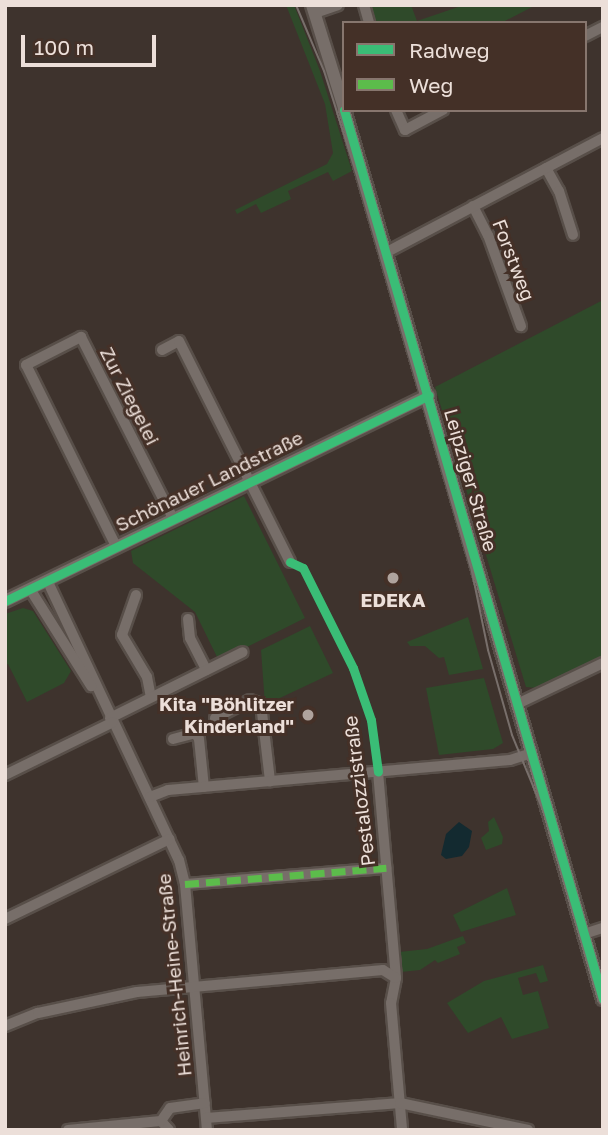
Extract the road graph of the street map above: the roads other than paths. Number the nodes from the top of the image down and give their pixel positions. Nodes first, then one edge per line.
1 (338, 5) edge
2 (314, 9) edge
3 (603, 27) edge
4 (587, 35) edge
5 (342, 102) edge
6 (345, 112) edge
7 (397, 112) edge
8 (439, 112) edge
9 (603, 138) edge
10 (545, 168) junction
11 (473, 206) junction
12 (573, 234) dead end
13 (387, 252) junction
14 (521, 326) dead end
15 (162, 350) dead end
16 (429, 395) junction
17 (248, 481) junction
18 (173, 518) junction
19 (116, 546) junction
20 (290, 562) dead end
21 (47, 580) junction
22 (30, 589) junction
23 (136, 595) dead end
24 (5, 601) edge
25 (188, 619) dead end
26 (243, 652) dead end
27 (603, 663) edge
28 (206, 670) junction
29 (151, 697) junction
30 (517, 704) junction
31 (105, 706) junction
32 (215, 718) dead end
33 (112, 720) junction
34 (173, 739) dead end
35 (532, 753) junction
36 (377, 772) junction
37 (5, 775) edge
38 (270, 781) junction
39 (204, 787) junction
40 (150, 797) junction
41 (170, 839) junction
42 (386, 868) junction
43 (185, 884) junction
44 (5, 919) edge
45 (603, 928) edge
46 (584, 934) junction
47 (396, 978) junction
48 (195, 988) junction
49 (603, 999) edge
50 (5, 1026) edge
51 (400, 1103) junction
52 (205, 1104) junction
53 (206, 1118) junction
54 (160, 1121) junction
55 (68, 1130) edge
56 (169, 1130) edge
57 (207, 1130) edge
58 (402, 1130) edge
59 (528, 1130) edge

1 - 2 street
2 - 5 street, Leipziger Straße
3 - 4 street
6 - 13 street, Leipziger Straße
7 - 8 street
9 - 10 street, Forstweg
10 - 11 street, Forstweg
10 - 12 street
11 - 13 street, Forstweg
11 - 14 street, Forstweg
13 - 16 street, Leipziger Straße
15 - 17 street
16 - 17 street, Schönauer Landstraße
16 - 30 street, Leipziger Straße
17 - 18 street, Schönauer Landstraße
17 - 20 street
18 - 19 street, Schönauer Landstraße
18 - 19 street, Zur Ziegelei
19 - 21 street, Schönauer Landstraße
21 - 22 street, Schönauer Landstraße
21 - 31 street, Heinrich-Heine-Straße
22 - 24 street, Schönauer Landstraße
22 - 31 street, Heinrich-Heine-Straße
23 - 29 street
25 - 28 street
26 - 28 street
27 - 30 street
28 - 29 street
29 - 33 street
30 - 35 street, Leipziger Straße
31 - 33 street, Heinrich-Heine-Straße
32 - 38 street
33 - 37 street
33 - 40 street, Heinrich-Heine-Straße
34 - 39 street
35 - 36 street
35 - 46 street, Leipziger Straße
36 - 38 street
36 - 42 street, Pestalozzistraße
38 - 39 street
39 - 40 street
40 - 41 street, Heinrich-Heine-Straße
41 - 43 street, Heinrich-Heine-Straße
41 - 44 street
42 - 43 street
42 - 47 street, Pestalozzistraße
43 - 48 street, Heinrich-Heine-Straße
45 - 46 street
46 - 49 street, Leipziger Straße
47 - 48 street
47 - 51 street, Pestalozzistraße
48 - 50 street
48 - 52 street, Heinrich-Heine-Straße
51 - 53 street
51 - 58 street, Pestalozzistraße
51 - 59 street
52 - 53 street, Heinrich-Heine-Straße
52 - 54 street
53 - 57 street, Heinrich-Heine-Straße
54 - 55 street
54 - 56 street

